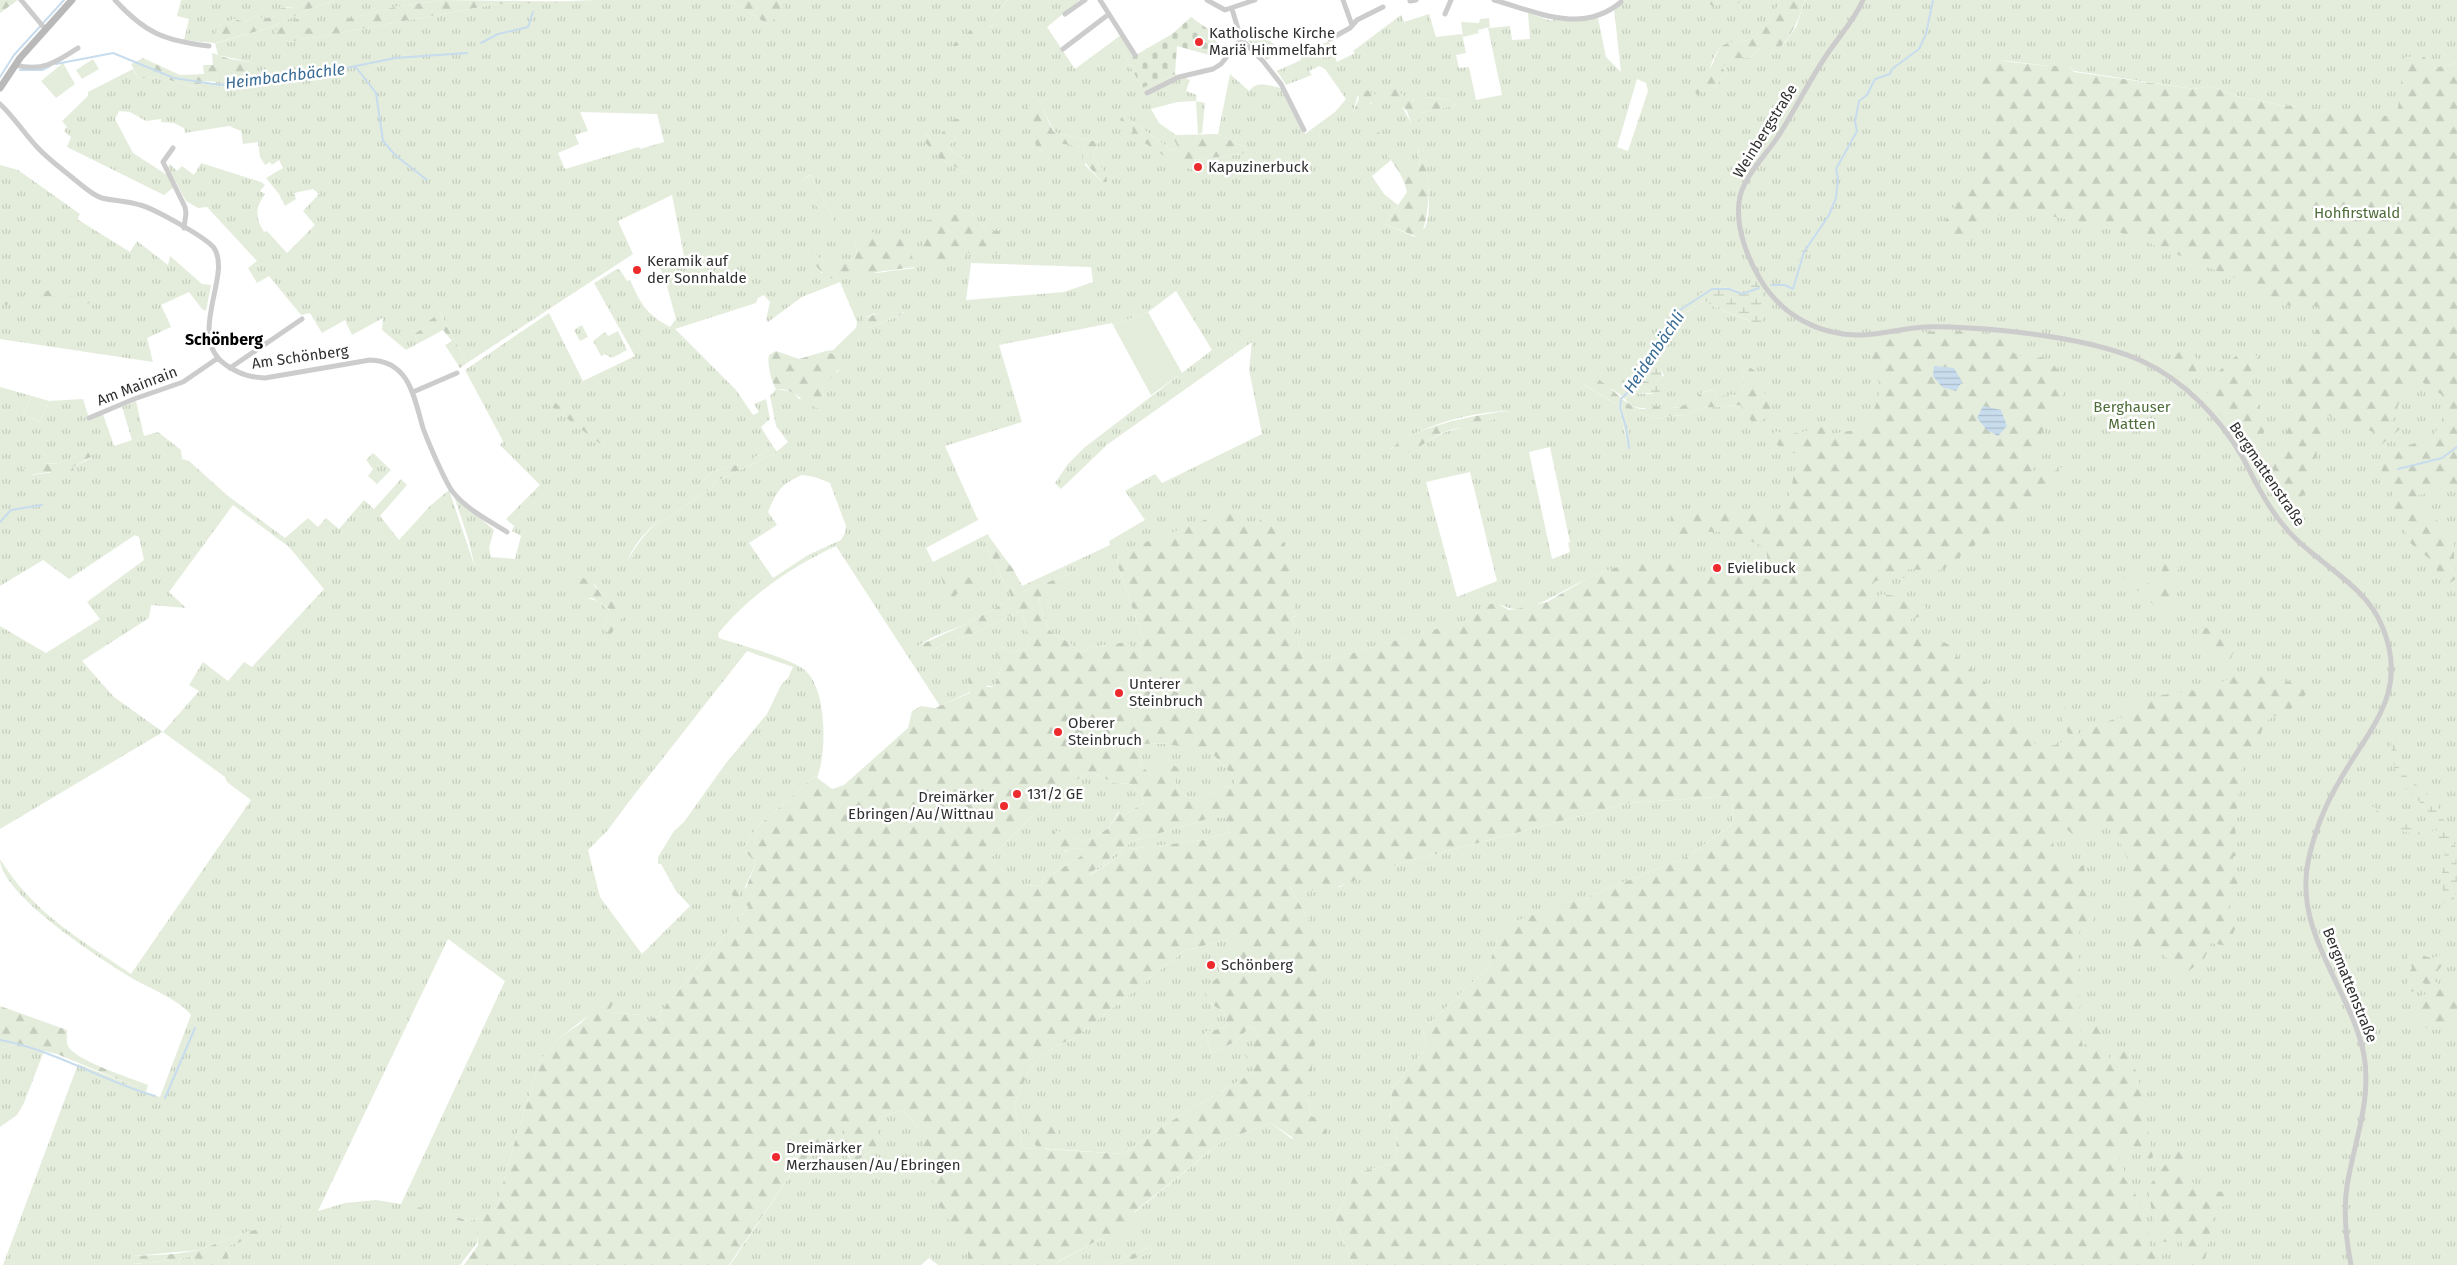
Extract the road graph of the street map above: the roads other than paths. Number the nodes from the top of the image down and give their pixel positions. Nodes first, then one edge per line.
1 (21, 0) edge
2 (72, 0) edge
3 (114, 0) edge
4 (1085, 0) edge
5 (1100, 0) edge
6 (1207, 0) edge
7 (1255, 0) edge
8 (1343, 0) edge
9 (1451, 0) edge
10 (1494, 0) edge
11 (1863, 0) edge
12 (1240, 2) edge
13 (1620, 2) dead end
14 (1383, 7) dead end
15 (1232, 9) junction
16 (1065, 14) dead end
17 (1109, 14) junction
18 (1445, 14) dead end
19 (1352, 25) junction
20 (44, 27) junction
21 (1330, 39) dead end
22 (1241, 40) junction
23 (208, 46) dead end
24 (78, 48) dead end
25 (1063, 49) dead end
26 (1135, 55) dead end
27 (15, 65) junction
28 (0, 88) edge
29 (1147, 93) dead end
30 (0, 104) edge
31 (1304, 130) dead end
32 (173, 148) dead end
33 (184, 228) junction
34 (1784, 308) joint
35 (302, 319) dead end
36 (218, 358) junction
37 (230, 368) junction
38 (458, 372) dead end
39 (414, 392) junction
40 (89, 418) dead end
41 (507, 532) dead end
42 (2351, 1265) edge

1 - 20 street
2 - 20 main road
3 - 23 street
4 - 16 street
5 - 17 street
6 - 15 street
7 - 12 street
8 - 19 street
9 - 18 street
10 - 13 street
11 - 34 street, Weinbergstraße
12 - 15 street
14 - 19 street
15 - 22 street
17 - 25 street
17 - 26 street
19 - 21 street
20 - 27 main road
22 - 29 street
22 - 31 street
24 - 27 street
27 - 28 main road
30 - 33 street
32 - 33 street
33 - 36 street
34 - 42 street, Bergmattenstraße
35 - 37 street
36 - 37 street, Am Schönberg
36 - 40 street, Am Mainrain
37 - 39 street, Am Schönberg
38 - 39 street
39 - 41 street, Am Schönberg

